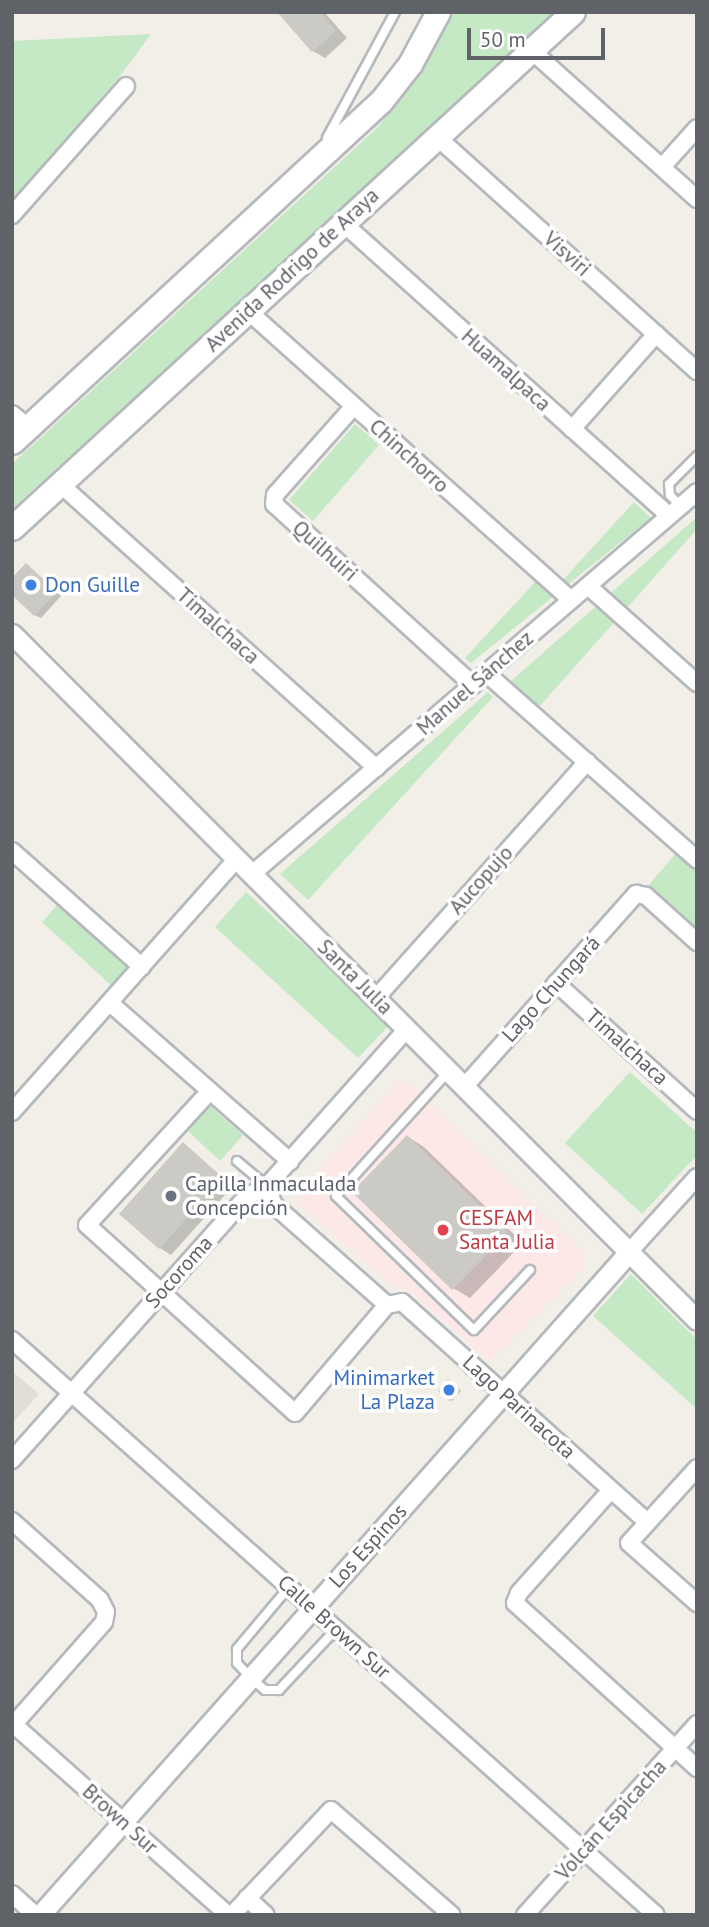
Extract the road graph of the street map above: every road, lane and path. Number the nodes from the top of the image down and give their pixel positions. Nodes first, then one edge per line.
1 (395, 12) edge
2 (438, 12) edge
3 (573, 12) edge
4 (531, 50) junction
5 (125, 86) dead end
6 (697, 128) edge
7 (437, 137) junction
8 (662, 167) junction
9 (302, 175) junction
10 (697, 199) edge
11 (12, 215) edge
12 (343, 223) junction
13 (248, 311) junction
14 (656, 334) junction
15 (697, 371) edge
16 (354, 407) junction
17 (18, 428) edge
18 (572, 429) junction
19 (697, 456) edge
20 (60, 484) junction
21 (686, 504) edge
22 (12, 528) edge
23 (588, 586) junction
24 (571, 600) junction
25 (12, 634) edge
26 (486, 673) junction
27 (697, 683) edge
28 (473, 685) junction
29 (587, 762) junction
30 (376, 768) junction
31 (12, 851) edge
32 (237, 859) junction
33 (697, 860) edge
34 (253, 874) junction
35 (697, 942) edge
36 (142, 967) junction
37 (556, 984) junction
38 (376, 998) junction
39 (110, 1003) junction
40 (407, 1029) junction
41 (448, 1071) junction
42 (464, 1087) junction
43 (210, 1091) junction
44 (697, 1111) edge
45 (12, 1112) edge
46 (237, 1161) dead end
47 (290, 1161) junction
48 (697, 1177) edge
49 (267, 1186) junction
50 (629, 1252) junction
51 (530, 1270) dead end
52 (162, 1292) junction
53 (387, 1305) junction
54 (697, 1320) edge
55 (12, 1340) edge
56 (72, 1393) junction
57 (504, 1393) junction
58 (12, 1460) edge
59 (697, 1468) edge
60 (611, 1490) junction
61 (12, 1521) edge
62 (647, 1522) junction
63 (289, 1587) junction
64 (697, 1603) edge
65 (313, 1608) junction
66 (336, 1629) junction
67 (251, 1678) junction
68 (13, 1723) edge
69 (697, 1724) edge
70 (675, 1749) junction
71 (697, 1768) edge
72 (123, 1821) junction
73 (583, 1850) junction
74 (12, 1894) edge
75 (247, 1898) junction
76 (38, 1915) edge
77 (230, 1915) edge
78 (266, 1915) edge
79 (452, 1915) edge
80 (525, 1915) edge
81 (656, 1915) edge

1 - 9 lane
2 - 9 main road
3 - 4 main road, Avenida Rodrigo de Araya
4 - 7 main road, Avenida Rodrigo de Araya
4 - 8 street
5 - 11 street
6 - 8 street
7 - 12 main road, Avenida Rodrigo de Araya
7 - 14 street, Visviri
8 - 10 street
9 - 17 main road
12 - 13 main road, Avenida Rodrigo de Araya
12 - 18 street, Huamalpaca
13 - 16 street, Chinchorro
13 - 20 main road, Avenida Rodrigo de Araya
14 - 15 street, Visviri
14 - 18 street
16 - 24 street, Chinchorro
16 - 28 street, Quilhuiri
18 - 21 street, Huamalpaca
19 - 21 lane
20 - 22 main road, Avenida Rodrigo de Araya
20 - 30 street, Timalchaca
21 - 23 street, Manuel Sánchez
23 - 24 street, Manuel Sánchez
23 - 27 street
24 - 26 street, Manuel Sánchez
25 - 32 street, Santa Julia
26 - 28 street, Manuel Sánchez
26 - 29 street
28 - 30 street, Manuel Sánchez
29 - 33 street
29 - 38 street, Aucopujo
30 - 34 street, Manuel Sánchez
31 - 36 street
32 - 34 street, Santa Julia
32 - 36 street
34 - 38 street, Santa Julia
35 - 37 street, Lago Chungará
36 - 39 street
37 - 42 street, Lago Chungará
37 - 44 street, Timalchaca
38 - 40 street, Santa Julia
39 - 43 street
39 - 45 street
40 - 41 street, Santa Julia
40 - 47 street, Socoroma
41 - 42 street, Santa Julia
41 - 51 lane
42 - 50 street, Santa Julia
43 - 47 street
43 - 52 street
46 - 49 lane
47 - 49 street, Socoroma
48 - 50 street, Los Espinos
49 - 52 street, Socoroma
49 - 53 street, Lago Parinacota
50 - 54 street, Santa Julia
50 - 57 street, Los Espinos
52 - 53 street
52 - 56 street, Socoroma
53 - 57 street, Lago Parinacota
55 - 56 street, Calle Brown Sur
56 - 58 street, Socoroma
56 - 63 street, Calle Brown Sur
57 - 60 street, Lago Parinacota
57 - 65 street, Los Espinos
59 - 62 street
60 - 62 street, Lago Parinacota
60 - 70 street
61 - 68 street
62 - 64 street
63 - 65 street, Calle Brown Sur
63 - 67 lane
65 - 66 street, Calle Brown Sur
65 - 67 street, Los Espinos
66 - 67 lane
66 - 73 street, Calle Brown Sur
67 - 72 street, Los Espinos
68 - 72 street, Brown Sur
69 - 70 street, Volcán Espicacha
70 - 71 street
70 - 73 street, Volcán Espicacha
72 - 76 street, Los Espinos
72 - 77 street, Brown Sur
73 - 80 street, Volcán Espicacha
73 - 81 street, Calle Brown Sur
74 - 76 street
75 - 77 street, Brown Sur
75 - 78 street
75 - 79 street, Brown Sur

